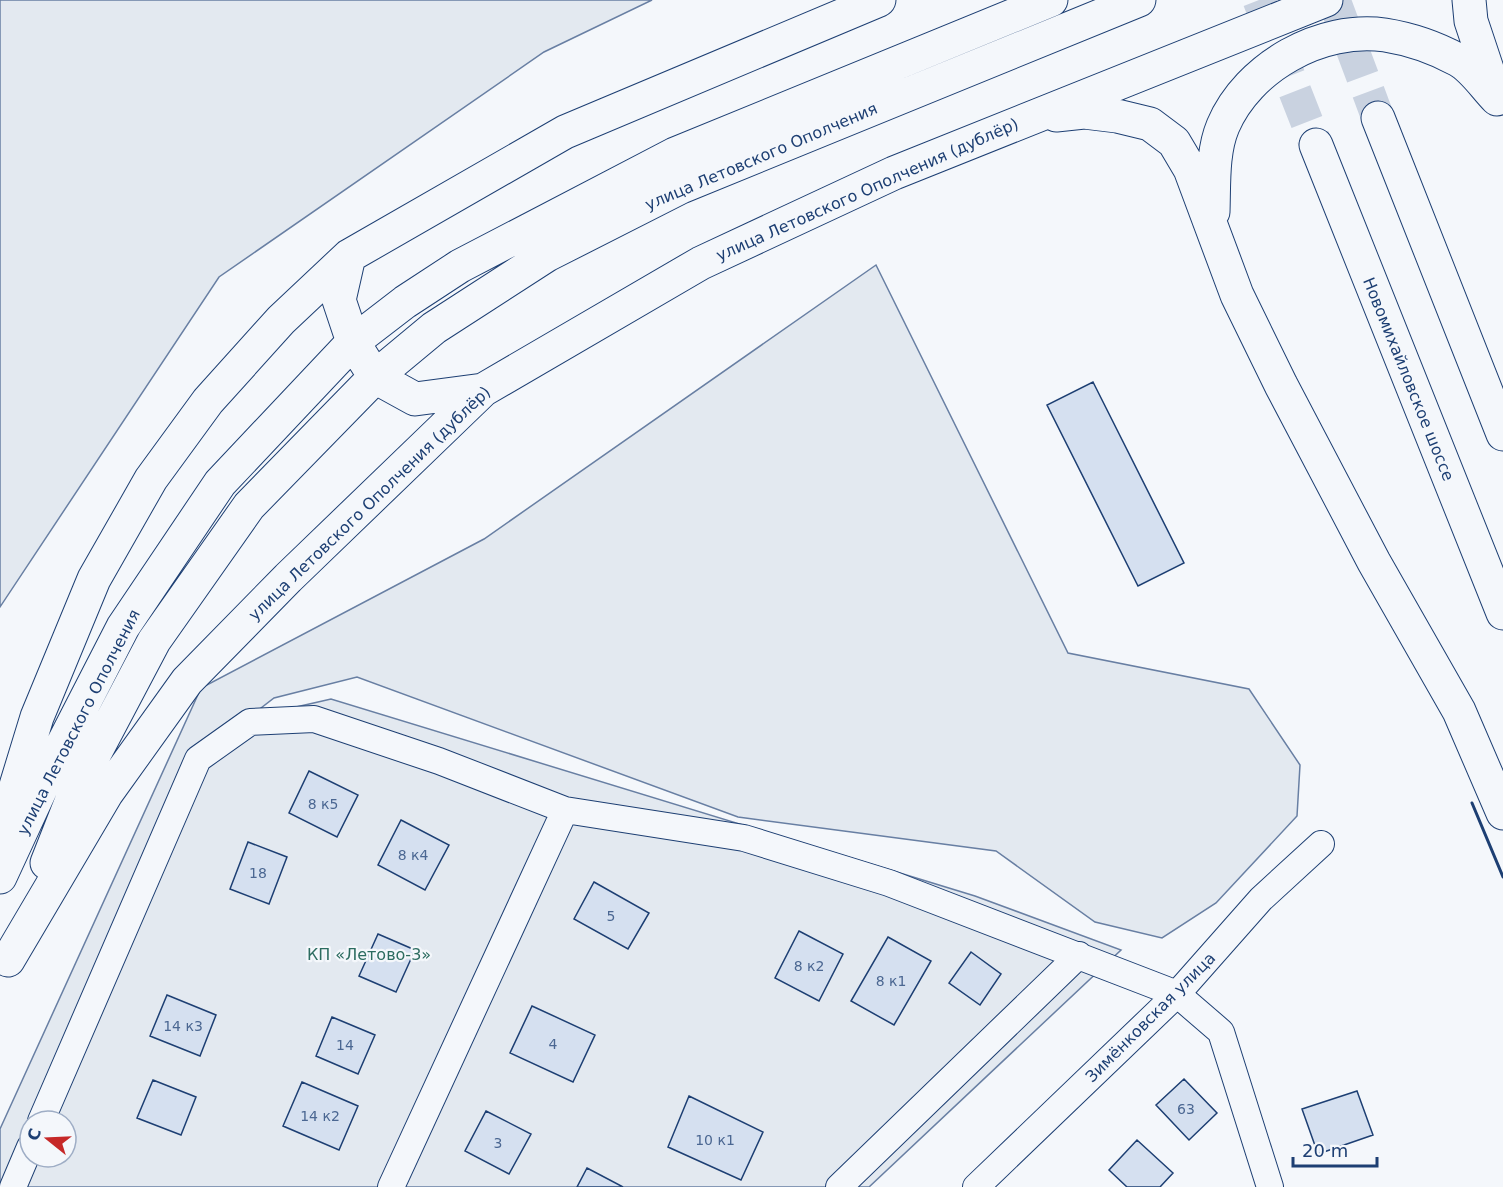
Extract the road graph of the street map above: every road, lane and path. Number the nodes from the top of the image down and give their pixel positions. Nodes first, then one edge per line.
1 (879, 0) edge
2 (1051, 0) edge
3 (1139, 0) edge
4 (1326, 0) edge
5 (1469, 0) edge
6 (1500, 107) edge
7 (1030, 117) junction
8 (1378, 118) tunnel mouth
9 (1316, 145) tunnel mouth
10 (1213, 228) junction
11 (349, 256) junction
12 (353, 342) junction
13 (375, 376) junction
14 (483, 390) junction
15 (1503, 434) edge
16 (1503, 613) edge
17 (565, 810) junction
18 (1503, 813) edge
19 (0, 837) edge
20 (1321, 844) dead end
21 (0, 877) edge
22 (1078, 956) junction
23 (4, 969) edge
24 (1177, 994) junction
25 (46, 1109) edge
26 (21, 1169) edge
27 (13, 1187) edge
28 (392, 1187) edge
29 (839, 1187) edge
30 (976, 1187) edge
31 (1269, 1187) edge

1 - 11 street
2 - 12 street, улица Летовского Ополчения
3 - 13 street, улица Летовского Ополчения
4 - 7 street, улица Летовского Ополчения (дублёр)
5 - 6 street
6 - 10 street
7 - 10 street
7 - 14 street, улица Летовского Ополчения (дублёр)
8 - 15 street
9 - 16 street, Новомихайловское шоссе
10 - 18 street
11 - 12 street
11 - 19 street
12 - 13 street
12 - 21 street, улица Летовского Ополчения
13 - 14 street
13 - 23 street, улица Летовского Ополчения
14 - 23 street, улица Летовского Ополчения (дублёр)
17 - 22 street
17 - 25 street
17 - 28 street
20 - 24 street, Зимёнковская улица
22 - 24 street
22 - 29 street
24 - 30 street, Зимёнковская улица
24 - 31 street
26 - 27 street

